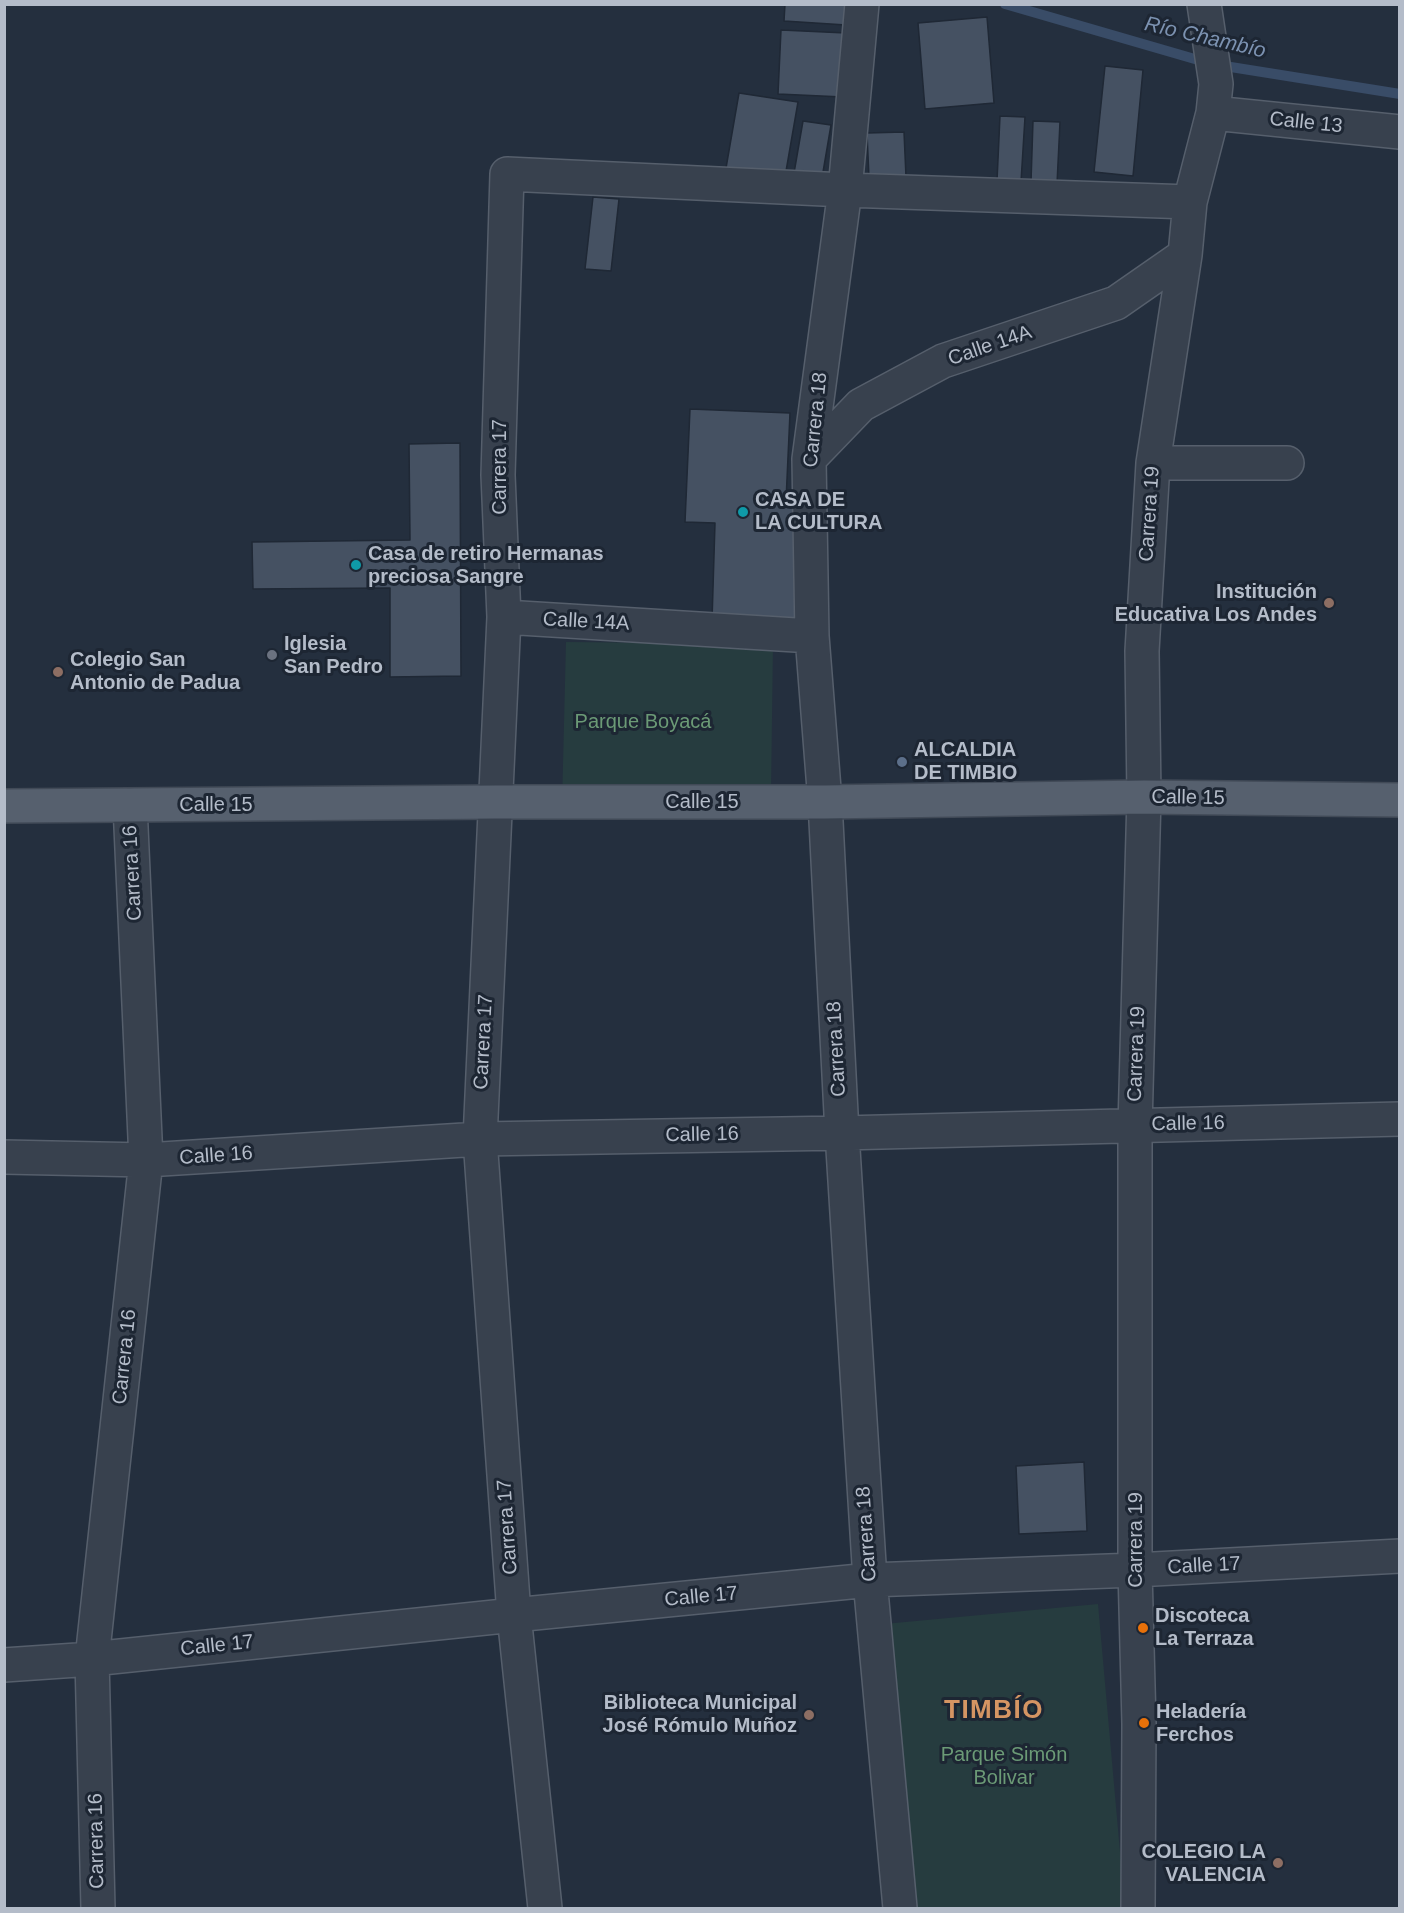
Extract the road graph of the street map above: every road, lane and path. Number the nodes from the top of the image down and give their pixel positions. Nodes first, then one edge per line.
1 (862, 4) edge
2 (1204, 4) edge
3 (1215, 98) junction
4 (1400, 132) edge
5 (845, 190) junction
6 (1190, 202) junction
7 (1185, 255) junction
8 (809, 459) junction
9 (1153, 463) junction
10 (1287, 463) dead end
11 (504, 617) junction
12 (812, 636) junction
13 (1144, 797) junction
14 (1400, 800) edge
15 (496, 802) junction
16 (825, 802) junction
17 (130, 805) junction
18 (4, 806) edge
19 (1400, 1119) edge
20 (1135, 1126) junction
21 (842, 1133) junction
22 (480, 1138) junction
23 (4, 1157) edge
24 (146, 1160) junction
25 (1400, 1557) edge
26 (1135, 1570) junction
27 (870, 1580) junction
28 (514, 1615) junction
29 (92, 1659) junction
30 (4, 1665) edge
31 (98, 1908) edge
32 (545, 1908) edge
33 (900, 1908) edge
34 (1138, 1908) edge

1 - 5 street, Carrera 18
2 - 3 street
3 - 4 street, Calle 13
3 - 6 street, Carrera 19
5 - 6 street
5 - 8 street, Carrera 18
5 - 11 street, Carrera 17
6 - 7 street, Carrera 19
7 - 8 street, Calle 14A
7 - 9 street, Carrera 19
8 - 12 street, Carrera 18
9 - 10 street
9 - 13 street, Carrera 19
11 - 12 street, Calle 14A
11 - 15 street, Carrera 17
12 - 16 street, Carrera 18
13 - 14 main road, Calle 15
13 - 16 main road, Calle 15
13 - 20 street, Carrera 19
15 - 16 main road, Calle 15
15 - 17 main road, Calle 15
15 - 22 street, Carrera 17
16 - 21 street, Carrera 18
17 - 18 main road, Calle 15
17 - 24 street, Carrera 16
19 - 20 street, Calle 16
20 - 21 street, Calle 16
20 - 26 street, Carrera 19
21 - 22 street, Calle 16
21 - 27 street, Carrera 18
22 - 24 street, Calle 16
22 - 28 street, Carrera 17
23 - 24 street, Calle 16
24 - 29 street, Carrera 16
25 - 26 street, Calle 17
26 - 27 street, Calle 17
26 - 34 street, Carrera 19
27 - 28 street, Calle 17
27 - 33 street, Carrera 18
28 - 29 street, Calle 17
28 - 32 street, Carrera 17
29 - 30 street, Calle 17
29 - 31 street, Carrera 16

